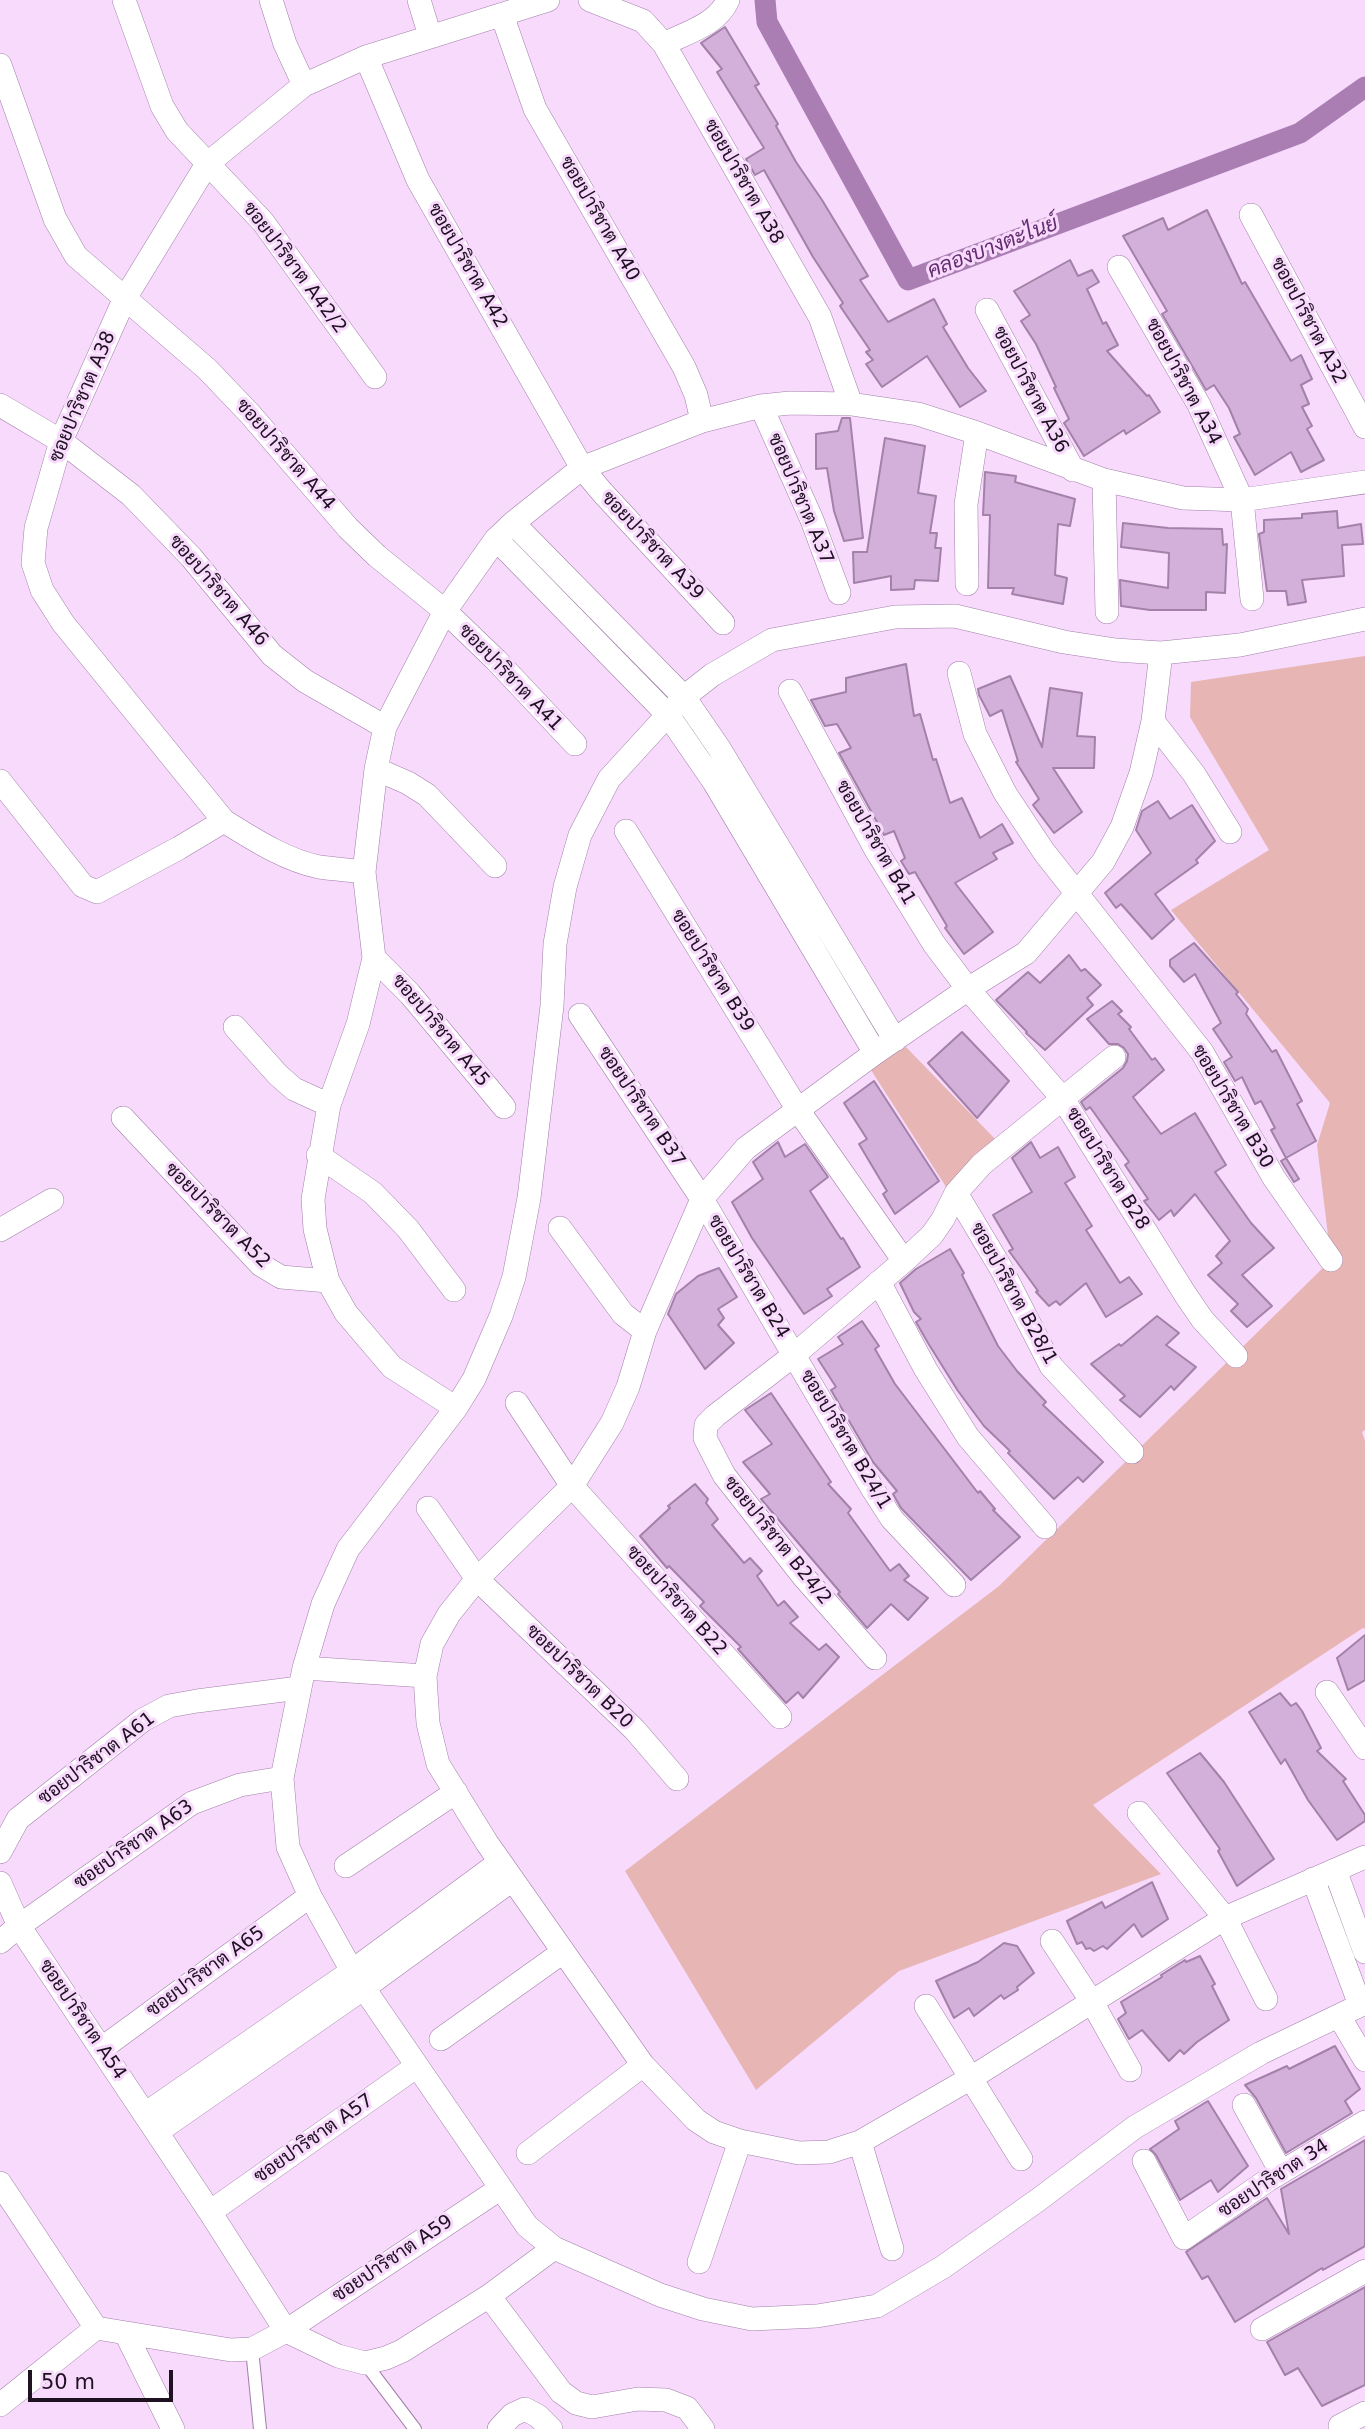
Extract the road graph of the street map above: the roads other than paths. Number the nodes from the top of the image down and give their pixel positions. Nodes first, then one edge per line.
1 (124, 0) edge
2 (271, 0) edge
3 (419, 0) edge
4 (548, 0) edge
5 (590, 0) edge
6 (728, 0) edge
7 (502, 15) junction
8 (430, 36) junction
9 (664, 44) junction
10 (366, 57) junction
11 (0, 65) edge
12 (304, 85) junction
13 (207, 164) junction
14 (1251, 215) dead end
15 (1119, 267) dead end
16 (124, 300) junction
17 (987, 310) dead end
18 (375, 377) dead end
19 (851, 404) junction
20 (0, 405) edge
21 (761, 406) junction
22 (702, 421) junction
23 (1365, 427) edge
24 (977, 433) junction
25 (61, 441) junction
26 (582, 468) junction
27 (1073, 470) junction
28 (1104, 480) junction
29 (1365, 482) edge
30 (1242, 500) junction
31 (513, 523) junction
32 (496, 539) junction
33 (967, 584) dead end
34 (839, 593) dead end
35 (1252, 599) dead end
36 (445, 611) junction
37 (1107, 612) dead end
38 (1365, 619) edge
39 (723, 623) dead end
40 (1161, 653) junction
41 (959, 673) dead end
42 (790, 691) dead end
43 (684, 697) junction
44 (668, 715) junction
45 (1153, 721) junction
46 (385, 727) junction
47 (575, 744) dead end
48 (376, 769) junction
49 (0, 781) edge
50 (223, 821) junction
51 (626, 831) dead end
52 (1230, 832) dead end
53 (495, 866) dead end
54 (363, 872) junction
55 (1076, 893) junction
56 (374, 958) junction
57 (968, 989) junction
58 (580, 1015) dead end
59 (235, 1027) dead end
60 (895, 1040) junction
61 (874, 1053) junction
62 (1114, 1057) dead end
63 (1063, 1099) junction
64 (328, 1105) junction
65 (504, 1107) dead end
66 (798, 1110) junction
67 (123, 1118) dead end
68 (318, 1155) junction
69 (956, 1193) junction
70 (702, 1199) junction
71 (52, 1200) dead end
72 (560, 1228) dead end
73 (0, 1230) edge
74 (1331, 1259) dead end
75 (904, 1261) junction
76 (328, 1281) junction
77 (879, 1282) junction
78 (454, 1290) dead end
79 (645, 1331) junction
80 (794, 1355) junction
81 (1237, 1356) dead end
82 (517, 1403) dead end
83 (456, 1408) junction
84 (1132, 1452) dead end
85 (572, 1486) junction
86 (428, 1508) dead end
87 (1045, 1527) dead end
88 (477, 1579) junction
89 (954, 1585) dead end
90 (875, 1657) dead end
91 (425, 1676) junction
92 (301, 1678) junction
93 (1327, 1692) dead end
94 (779, 1717) dead end
95 (1365, 1748) edge
96 (282, 1777) junction
97 (677, 1779) dead end
98 (456, 1792) junction
99 (1139, 1813) dead end
100 (0, 1852) edge
101 (1365, 1857) edge
102 (346, 1866) dead end
103 (1335, 1870) junction
104 (506, 1871) junction
105 (1313, 1879) junction
106 (0, 1883) edge
107 (310, 1896) junction
108 (1225, 1918) junction
109 (19, 1926) junction
110 (1052, 1941) dead end
111 (0, 1942) edge
112 (563, 1952) junction
113 (1365, 1952) edge
114 (358, 1980) junction
115 (1266, 1999) dead end
116 (1092, 2002) junction
117 (1362, 2004) edge
118 (926, 2006) dead end
119 (1339, 2016) junction
120 (441, 2039) dead end
121 (101, 2049) junction
122 (1365, 2060) edge
123 (643, 2065) junction
124 (417, 2066) junction
125 (1130, 2070) dead end
126 (971, 2078) junction
127 (1244, 2105) dead end
128 (1365, 2122) edge
129 (151, 2123) junction
130 (740, 2141) junction
131 (860, 2142) junction
132 (528, 2153) dead end
133 (1021, 2159) dead end
134 (1144, 2161) dead end
135 (1281, 2172) junction
136 (0, 2183) edge
137 (501, 2188) junction
138 (210, 2212) junction
139 (554, 2248) junction
140 (892, 2249) dead end
141 (699, 2262) dead end
142 (1365, 2271) edge
143 (489, 2296) junction
144 (96, 2329) junction
145 (1262, 2329) dead end
146 (286, 2331) junction
147 (126, 2334) junction
148 (252, 2349) junction
149 (365, 2363) junction
150 (0, 2405) edge
151 (1365, 2413) edge
152 (1340, 2426) dead end
153 (173, 2429) edge
154 (260, 2429) edge
155 (415, 2429) edge
156 (499, 2429) edge
157 (551, 2429) edge
158 (703, 2429) edge

1 - 13 street, ซอยปาริชาต A42/2
2 - 12 street
3 - 8 street
4 - 7 street, ซอยปาริชาต A38
5 - 9 street, ซอยปาริชาต A38
6 - 9 street
7 - 8 street, ซอยปาริชาต A38
7 - 22 street, ซอยปาริชาต A40
8 - 10 street, ซอยปาริชาต A38
9 - 19 street, ซอยปาริชาต A38
10 - 12 street, ซอยปาริชาต A38
10 - 26 street, ซอยปาริชาต A42
11 - 16 street, ซอยปาริชาต A44
12 - 13 street, ซอยปาริชาต A38
13 - 16 street, ซอยปาริชาต A38
13 - 18 street, ซอยปาริชาต A42/2
14 - 23 street, ซอยปาริชาต A32
15 - 30 street, ซอยปาริชาต A34
16 - 25 street, ซอยปาริชาต A38
16 - 36 street, ซอยปาริชาต A44
17 - 27 street, ซอยปาริชาต A36
19 - 21 street
19 - 24 street
20 - 25 street, ซอยปาริชาต A46
21 - 22 street
21 - 34 street, ซอยปาริชาต A37
22 - 26 street
24 - 27 street
24 - 33 street
25 - 46 street, ซอยปาริชาต A46
25 - 50 street, ซอยปาริชาต A38
26 - 31 street
26 - 39 street, ซอยปาริชาต A39
27 - 28 street
28 - 30 street
28 - 37 street
29 - 30 street
30 - 35 street, ซอยปาริชาต A34
31 - 32 street
31 - 43 street
32 - 36 street
32 - 44 street
36 - 46 street
36 - 47 street, ซอยปาริชาต A41
38 - 40 street
40 - 43 street
40 - 45 street
41 - 55 street, ซอยปาริชาต B30
42 - 57 street, ซอยปาริชาต B41
43 - 44 street
43 - 60 street
44 - 61 street
44 - 83 street
45 - 52 street
45 - 55 street
46 - 48 street
48 - 53 street
48 - 54 street
49 - 50 street
50 - 54 street, ซอยปาริชาต A38
51 - 66 street, ซอยปาริชาต B39
54 - 56 street
55 - 57 street
55 - 74 street, ซอยปาริชาต B30
56 - 64 street
56 - 65 street, ซอยปาริชาต A45
57 - 60 street
57 - 63 street, ซอยปาริชาต B28
58 - 70 street, ซอยปาริชาต B37
59 - 64 street
60 - 61 street
61 - 66 street
62 - 63 street
63 - 69 street
63 - 81 street, ซอยปาริชาต B28
64 - 68 street
66 - 70 street
66 - 75 street, ซอยปาริชาต B39
67 - 76 street, ซอยปาริชาต A52
68 - 76 street
68 - 78 street
69 - 75 street
69 - 84 street, ซอยปาริชาต B28/1
70 - 79 street
70 - 80 street, ซอยปาริชาต B24
71 - 73 street
72 - 79 street
75 - 77 street
76 - 83 street
77 - 80 street
77 - 87 street
79 - 85 street
80 - 89 street, ซอยปาริชาต B24/1
80 - 90 street, ซอยปาริชาต B24/2
82 - 85 street, ซอยปาริชาต B22
83 - 92 street
85 - 88 street
85 - 94 street, ซอยปาริชาต B22
86 - 88 street, ซอยปาริชาต B20
88 - 91 street
88 - 97 street, ซอยปาริชาต B20
91 - 92 street, ซอยปาริชาต A61
91 - 98 street
92 - 96 street
92 - 100 street, ซอยปาริชาต A61
93 - 95 street
96 - 107 street
96 - 109 street, ซอยปาริชาต A63
98 - 102 street
98 - 104 street
99 - 108 street
101 - 103 street
103 - 105 street
103 - 113 street
104 - 112 street
104 - 114 street
105 - 108 street
105 - 117 street
106 - 109 street
107 - 114 street
107 - 121 street, ซอยปาริชาต A65
108 - 115 street
108 - 116 street
109 - 111 street, ซอยปาริชาต A63
109 - 121 street, ซอยปาริชาต A54
110 - 116 street
112 - 120 street
112 - 123 street
114 - 124 street
114 - 129 street
116 - 125 street
116 - 126 street
117 - 119 street
118 - 126 street
119 - 122 street
119 - 139 street
121 - 129 street, ซอยปาริชาต A54
123 - 130 street
123 - 132 street
124 - 137 street
124 - 138 street, ซอยปาริชาต A57
126 - 131 street
126 - 133 street
127 - 135 street
128 - 135 street, ซอยปาริชาต 34
129 - 138 street, ซอยปาริชาต A54
130 - 131 street
130 - 141 street
131 - 140 street
134 - 135 street, ซอยปาริชาต 34
136 - 144 street
137 - 139 street
137 - 146 street, ซอยปาริชาต A59
138 - 146 street, ซอยปาริชาต A54
139 - 143 street
142 - 145 street
143 - 149 street
143 - 158 street
144 - 147 street
144 - 150 street
146 - 148 street, ซอยปาริชาต A59
146 - 149 street
147 - 148 street
147 - 153 street
148 - 154 lane
149 - 155 lane
151 - 152 street
156 - 157 street

